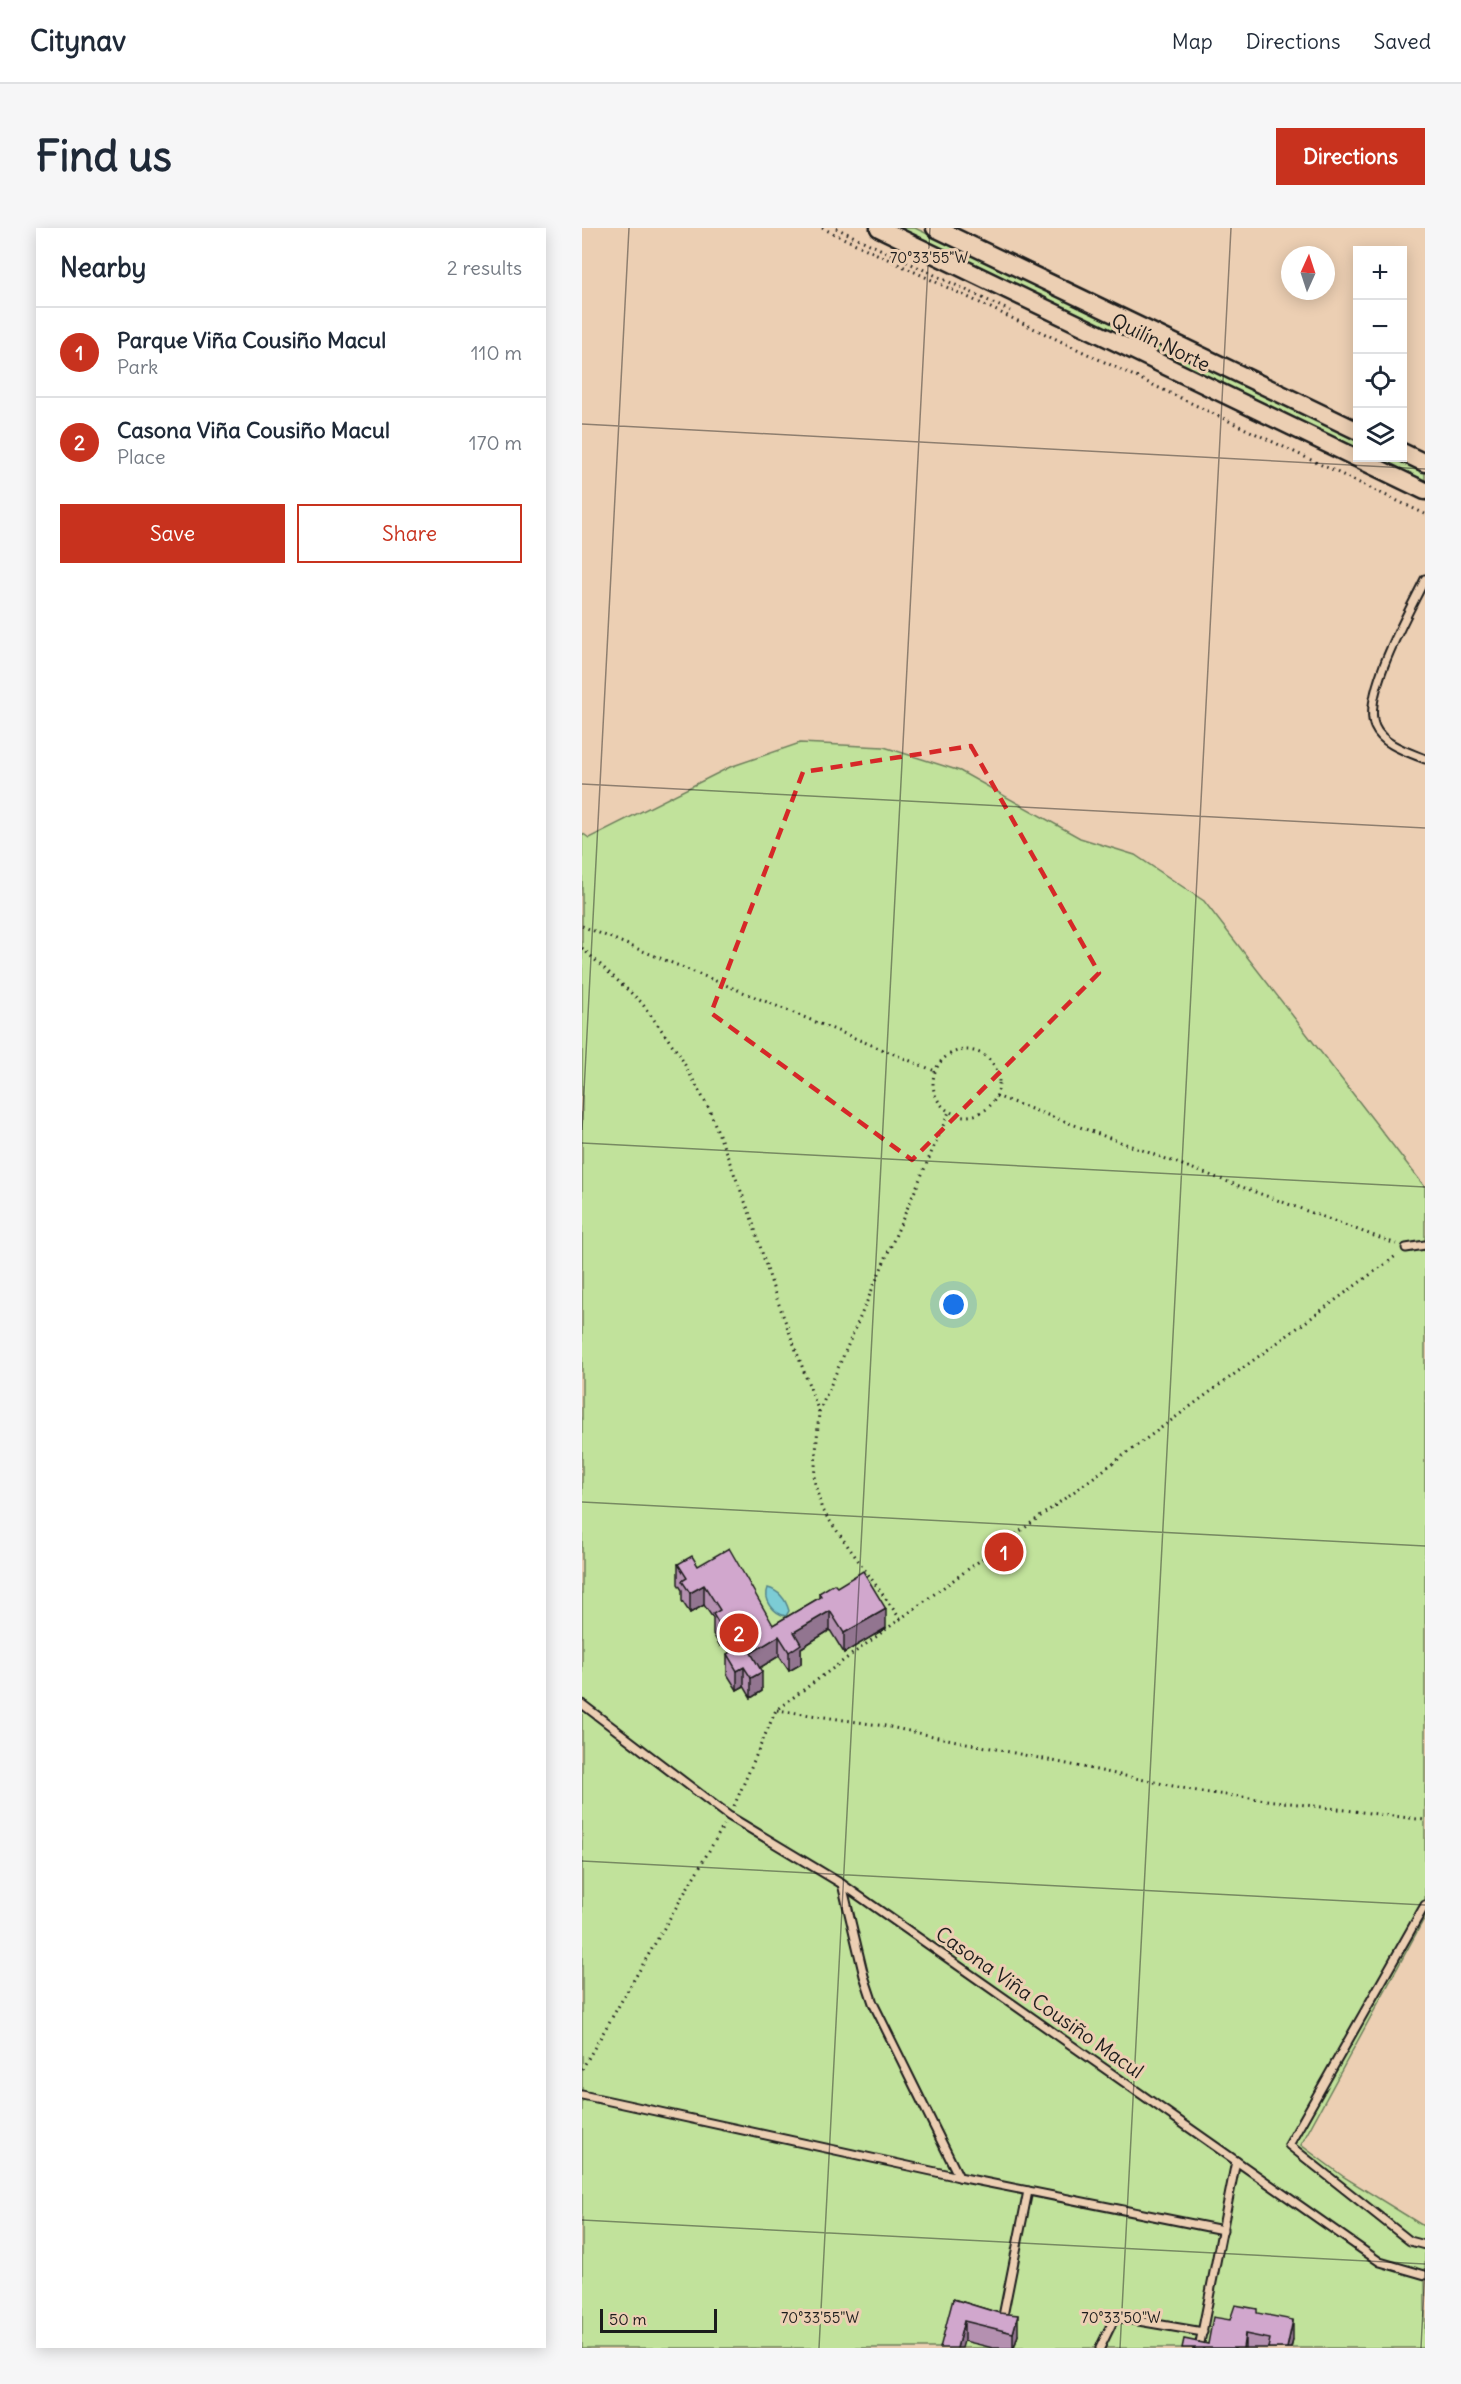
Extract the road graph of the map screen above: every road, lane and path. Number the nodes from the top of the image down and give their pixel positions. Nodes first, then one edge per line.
1 (822, 228) edge
2 (879, 228) edge
3 (935, 228) edge
4 (1353, 429) edge
5 (1407, 455) edge
6 (1425, 463) edge
7 (1425, 491) edge
8 (1425, 514) edge
9 (1425, 579) edge
10 (1425, 759) edge
11 (582, 926) edge
12 (582, 948) edge
13 (935, 1071) junction
14 (996, 1096) junction
15 (949, 1112) junction
16 (1425, 1245) edge
17 (1406, 1248) junction
18 (819, 1412) junction
19 (901, 1620) junction
20 (582, 1704) edge
21 (776, 1710) junction
22 (729, 1816) junction
23 (1425, 1820) edge
24 (842, 1884) junction
25 (1425, 1905) edge
26 (582, 2069) edge
27 (582, 2095) edge
28 (1236, 2161) junction
29 (959, 2177) junction
30 (1028, 2191) junction
31 (1223, 2230) junction
32 (1425, 2245) edge
33 (1425, 2275) edge
34 (1001, 2327) edge
35 (1203, 2332) junction
36 (1100, 2348) edge
37 (1199, 2348) edge

1 - 8 path
2 - 7 street, Quilín Norte
3 - 4 street, Quilín Norte
5 - 6 street
9 - 10 lane
11 - 13 path
12 - 18 path
13 - 14 path
13 - 15 path
14 - 15 path
14 - 17 path
15 - 18 path
16 - 17 lane
17 - 19 path
18 - 19 path
19 - 21 path
20 - 22 lane, Casona Viña Cousiño Macul
21 - 22 path
21 - 23 path
22 - 24 lane, Casona Viña Cousiño Macul
22 - 26 path
24 - 28 lane, Casona Viña Cousiño Macul
24 - 29 lane
25 - 32 lane
27 - 29 lane
28 - 31 lane
28 - 33 lane, Casona Viña Cousiño Macul
29 - 30 lane
30 - 31 lane
30 - 34 lane
31 - 35 lane
35 - 36 lane
35 - 37 lane

